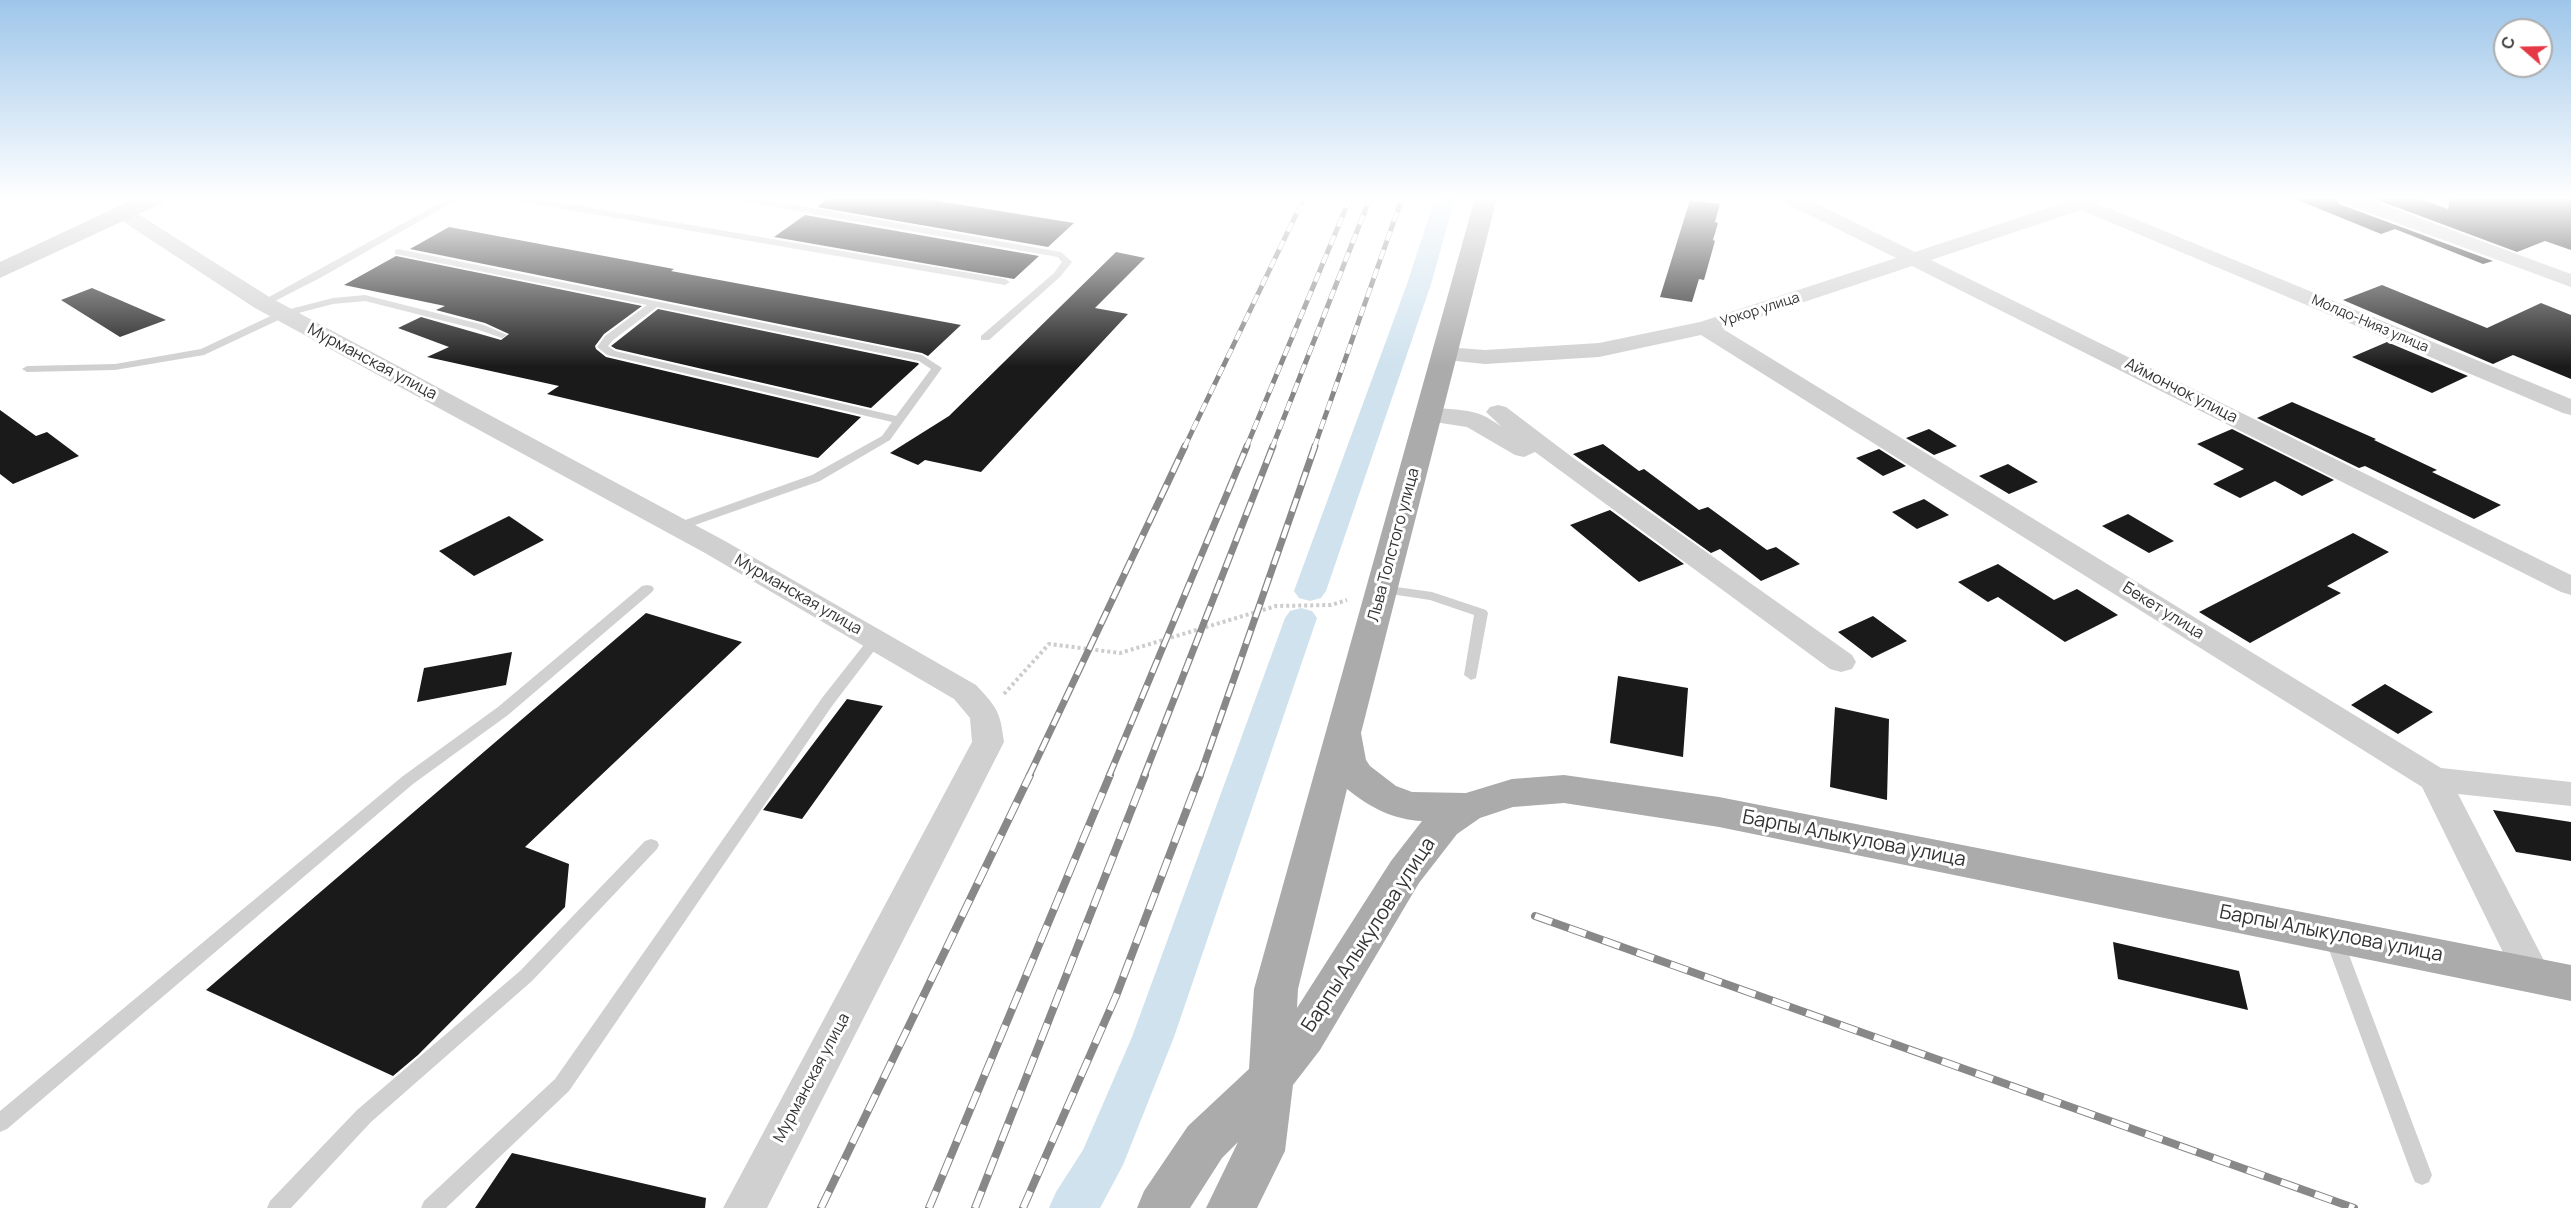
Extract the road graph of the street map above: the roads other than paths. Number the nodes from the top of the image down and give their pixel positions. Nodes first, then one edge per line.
1 (35, 254) edge
2 (188, 254) edge
3 (356, 254) edge
4 (410, 254) edge
5 (845, 254) edge
6 (1057, 254) edge
7 (1471, 254) edge
8 (1906, 254) edge
9 (1929, 254) edge
10 (2211, 254) edge
11 (2501, 254) edge
12 (1916, 259) junction
13 (0, 271) edge
14 (2571, 280) edge
15 (1005, 282) dead end
16 (655, 304) junction
17 (273, 308) junction
18 (1705, 328) junction
19 (502, 335) dead end
20 (985, 338) dead end
21 (1445, 354) junction
22 (27, 369) dead end
23 (2571, 408) edge
24 (1498, 412) dead end
25 (1429, 415) junction
26 (898, 420) junction
27 (1563, 462) junction
28 (678, 527) junction
29 (2571, 586) edge
30 (646, 589) dead end
31 (1382, 589) junction
32 (874, 640) junction
33 (1841, 662) dead end
34 (1471, 675) dead end
35 (1343, 733) junction
36 (2434, 779) junction
37 (2571, 795) edge
38 (1466, 808) junction
39 (651, 845) dead end
40 (2333, 934) junction
41 (2552, 979) edge
42 (1271, 1078) junction
43 (0, 1124) edge
44 (2422, 1175) dead end
45 (277, 1208) edge
46 (431, 1208) edge
47 (744, 1208) edge
48 (1162, 1208) edge
49 (1232, 1208) edge

1 - 13 street
2 - 17 street, Мурманская улица
3 - 17 lane
4 - 16 lane
5 - 15 lane
6 - 20 lane
7 - 21 main road, Льва Толстого улица
8 - 12 street, Аймончок улица
9 - 12 street, Уркор улица
10 - 23 street, Молдо-Нияз улица
11 - 14 street
12 - 18 street, Уркор улица
12 - 29 street, Аймончок улица
16 - 26 lane
16 - 26 lane
17 - 19 lane
17 - 22 lane
17 - 28 street, Мурманская улица
18 - 21 street, Уркор улица
18 - 36 street, Бекет улица
21 - 25 main road, Льва Толстого улица
24 - 27 street
25 - 27 street
25 - 31 main road, Льва Толстого улица
26 - 28 lane
27 - 33 street
28 - 32 street, Мурманская улица
30 - 43 lane
31 - 34 lane
31 - 35 main road, Льва Толстого улица
32 - 46 lane
32 - 47 street, Мурманская улица
35 - 38 main road, Льва Толстого улица
35 - 42 main road
36 - 37 street
36 - 41 street
38 - 40 main road, Барпы Алыкулова улица
38 - 42 main road, Барпы Алыкулова улица
39 - 45 lane
40 - 41 main road, Барпы Алыкулова улица
40 - 44 lane
42 - 48 main road, Барпы Алыкулова улица
42 - 49 main road

